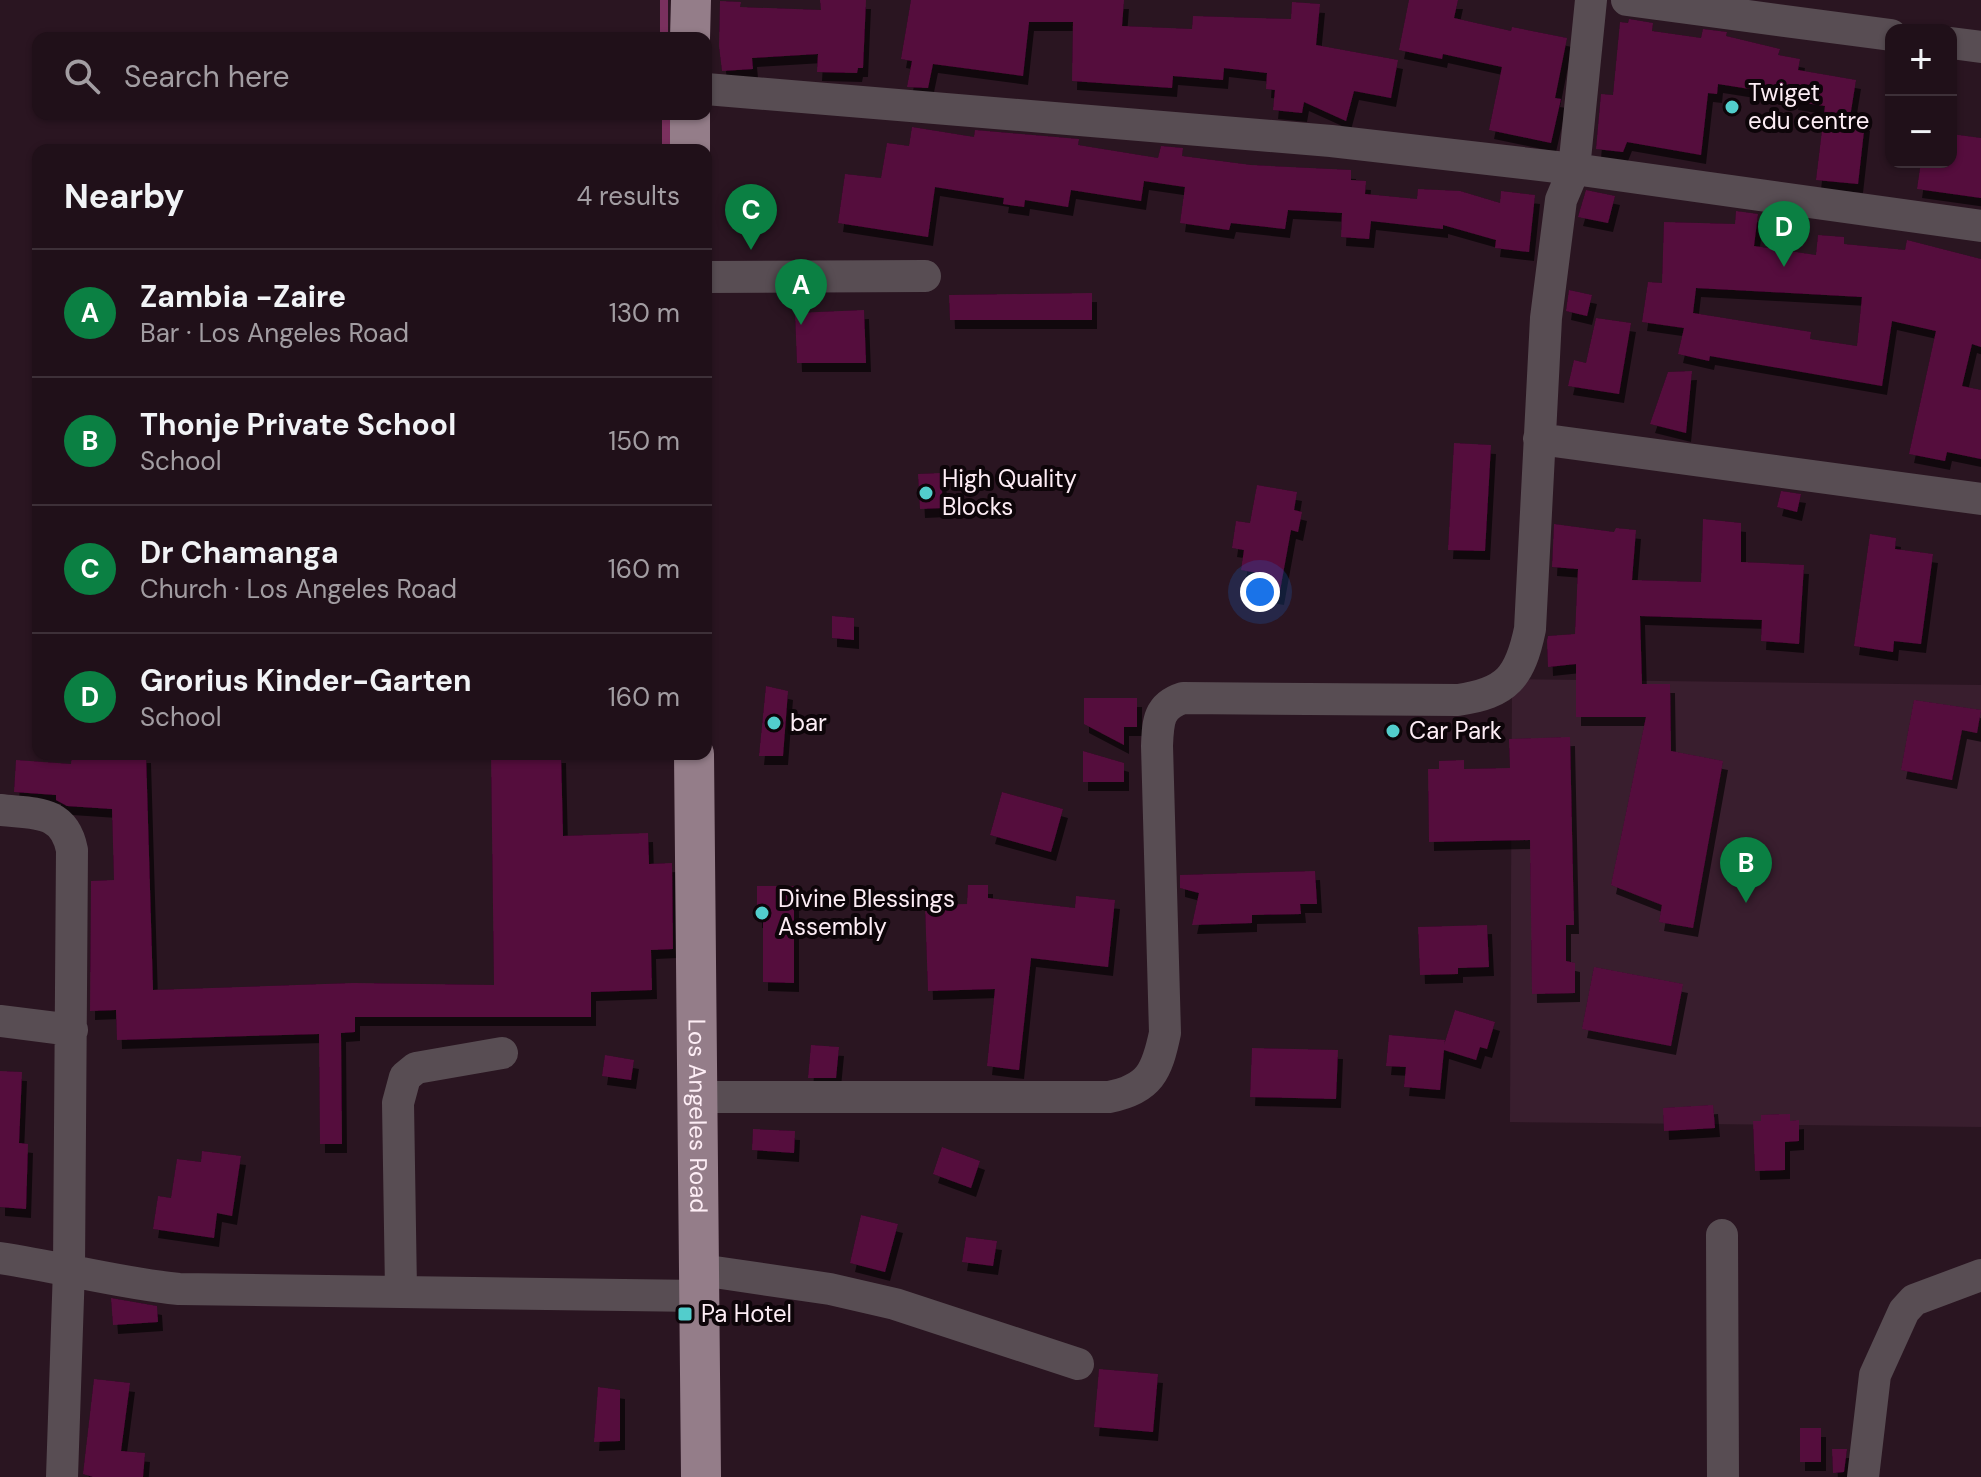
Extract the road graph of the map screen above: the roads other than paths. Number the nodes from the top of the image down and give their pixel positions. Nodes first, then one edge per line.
1 (691, 0) edge
2 (1591, 0) edge
3 (1627, 0) edge
4 (690, 32) edge
5 (1885, 34) edge
6 (1957, 44) edge
7 (1981, 47) edge
8 (712, 89) edge
9 (690, 120) edge
10 (690, 144) edge
11 (1574, 169) junction
12 (1981, 226) edge
13 (925, 276) dead end
14 (712, 277) edge
15 (1539, 439) junction
16 (1981, 499) edge
17 (694, 760) edge
18 (0, 810) edge
19 (0, 1021) edge
20 (72, 1030) junction
21 (502, 1053) dead end
22 (699, 1097) junction
23 (1722, 1235) dead end
24 (0, 1258) edge
25 (69, 1268) junction
26 (1981, 1275) edge
27 (701, 1283) junction
28 (401, 1290) junction
29 (1078, 1364) dead end
30 (62, 1477) edge
31 (701, 1477) edge
32 (1723, 1477) edge
33 (1863, 1477) edge

1 - 4 main road
2 - 11 street
3 - 5 street
6 - 7 street
8 - 11 street
9 - 10 main road
11 - 12 street
11 - 15 street
13 - 14 street
15 - 16 street
15 - 22 street
17 - 22 main road, Los Angeles Road
18 - 20 street
19 - 20 street
20 - 25 street
21 - 28 street
22 - 27 main road, Los Angeles Road
23 - 32 street
24 - 25 street
25 - 28 street
25 - 30 street
26 - 33 street
27 - 28 street
27 - 29 street
27 - 31 main road, Los Angeles Road

